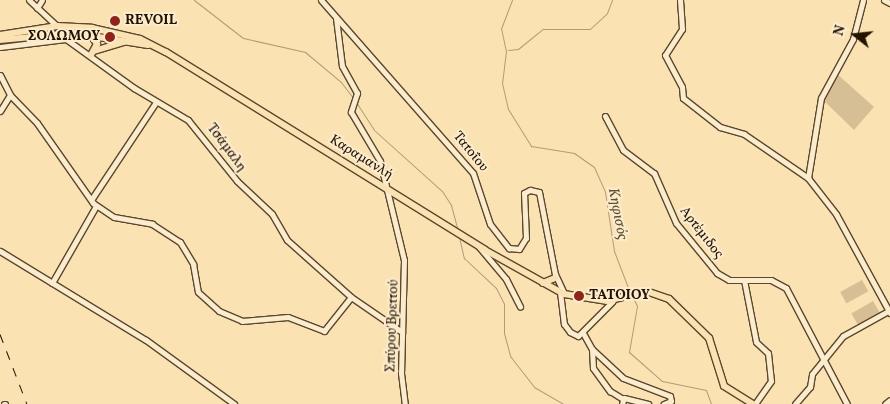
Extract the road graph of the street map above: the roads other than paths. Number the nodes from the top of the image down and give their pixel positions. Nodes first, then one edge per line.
1 (30, 0) edge
2 (42, 0) edge
3 (322, 0) edge
4 (680, 0) edge
5 (863, 0) edge
6 (884, 0) edge
7 (890, 3) edge
8 (37, 8) junction
9 (336, 17) junction
10 (57, 26) junction
11 (40, 31) junction
12 (90, 34) junction
13 (0, 35) edge
14 (0, 40) edge
15 (127, 41) junction
16 (152, 46) junction
17 (0, 47) edge
18 (93, 53) junction
19 (0, 75) edge
20 (10, 94) junction
21 (156, 102) junction
22 (0, 110) edge
23 (605, 116) dead end
24 (808, 178) junction
25 (388, 190) junction
26 (91, 200) junction
27 (96, 206) junction
28 (477, 245) junction
29 (0, 251) edge
30 (555, 270) junction
31 (555, 278) junction
32 (744, 280) junction
33 (52, 282) junction
34 (543, 283) junction
35 (561, 292) junction
36 (351, 297) junction
37 (614, 301) junction
38 (520, 307) dead end
39 (890, 311) edge
40 (402, 332) junction
41 (583, 333) junction
42 (592, 349) junction
43 (824, 360) junction
44 (890, 400) edge
45 (622, 402) edge
46 (234, 404) edge
47 (405, 404) edge
48 (648, 404) edge
49 (664, 404) edge
50 (754, 404) edge
51 (795, 404) edge
52 (847, 404) edge
53 (886, 404) edge

1 - 8 street
2 - 8 street
3 - 9 street, Τατοΐου
4 - 24 street
5 - 24 street
6 - 7 street
8 - 10 street
9 - 25 street, Σπύρου Βρεττού
9 - 30 street, Τατοΐου
10 - 11 main road, Καραμανλή
10 - 16 main road, Καραμανλή
11 - 12 main road, Καραμανλή
11 - 13 main road, Καραμανλή
11 - 14 main road, Καραμανλή
12 - 15 main road, Καραμανλή
12 - 18 main road
15 - 16 main road, Καραμανλή
15 - 18 main road
16 - 25 main road, Καραμανλή
17 - 18 street, Τσάμαλη
18 - 21 street, Τσάμαλη
19 - 20 street
20 - 22 street
20 - 26 street
21 - 26 street
21 - 36 street, Τσάμαλη
23 - 32 street, Αρτέμιδος
24 - 39 street
25 - 28 main road, Καραμανλή
25 - 40 street, Σπύρου Βρεττού
26 - 27 street
27 - 33 street
27 - 36 street
28 - 34 main road, Καραμανλή
28 - 38 street
29 - 33 street
30 - 31 street, Τατοΐου
30 - 35 street, Τατοΐου
31 - 34 main road
31 - 35 street, Τατοΐου
32 - 43 street, Αρτέμιδος
32 - 50 street
33 - 46 street
34 - 35 main road, Καραμανλή
35 - 37 main road
35 - 41 street
36 - 40 street, Τσάμαλη
37 - 41 street
37 - 50 main road
39 - 43 street
40 - 47 street, Σπύρου Βρεττού
41 - 42 street
42 - 45 street
42 - 49 street
43 - 51 street
43 - 52 street, Αρτέμιδος
44 - 53 street
45 - 48 street

